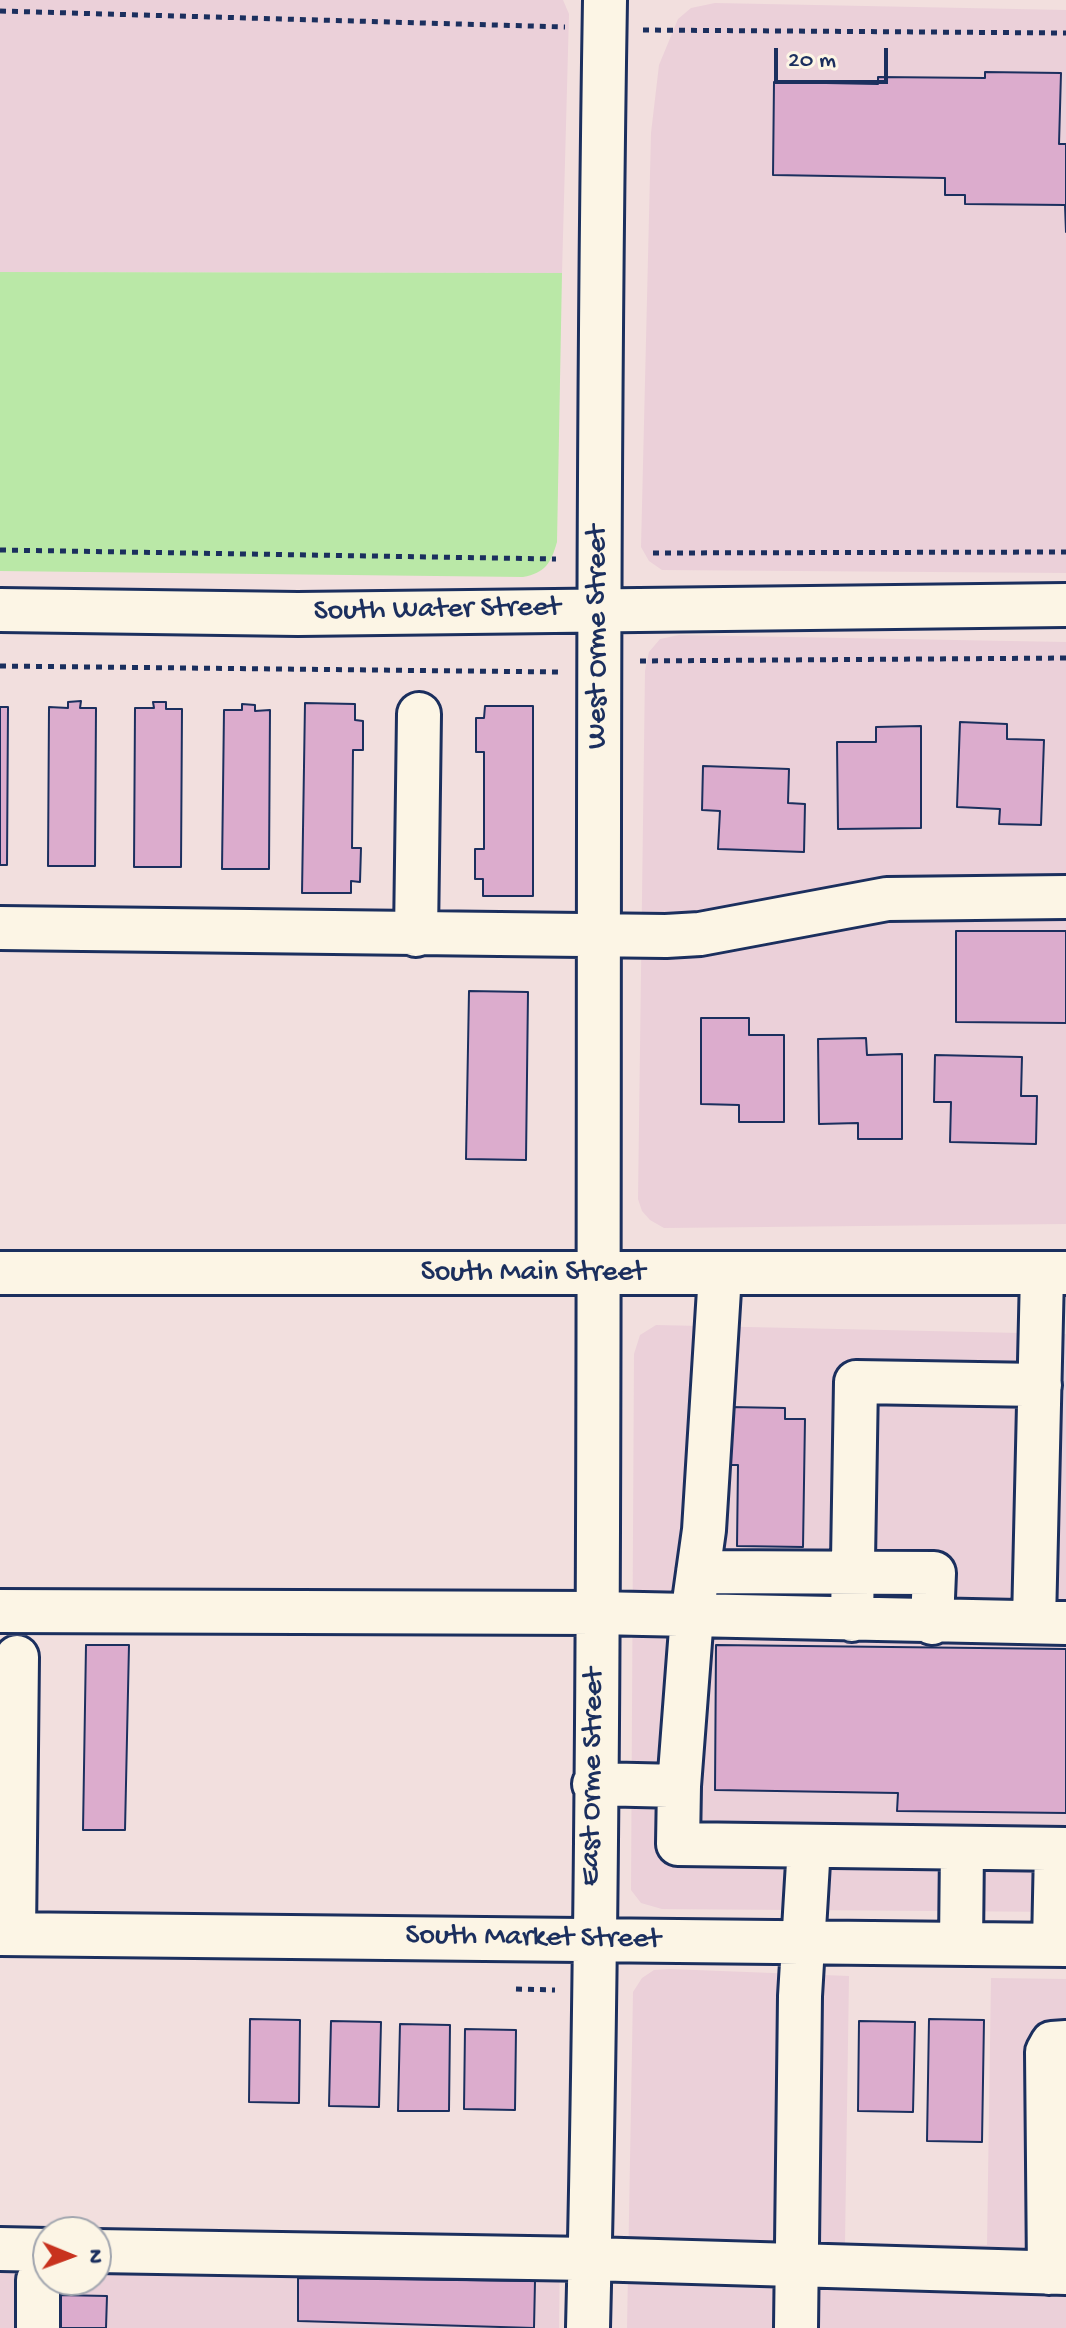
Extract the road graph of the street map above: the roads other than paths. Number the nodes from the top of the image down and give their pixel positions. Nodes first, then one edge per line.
1 (605, 14) edge
2 (1066, 605) edge
3 (598, 608) junction
4 (0, 610) edge
5 (419, 714) dead end
6 (1066, 897) edge
7 (0, 928) edge
8 (416, 935) junction
9 (598, 938) junction
10 (0, 1273) edge
11 (599, 1274) junction
12 (720, 1274) junction
13 (1054, 1274) edge
14 (1040, 1385) junction
15 (698, 1572) junction
16 (855, 1573) junction
17 (1051, 1579) edge
18 (0, 1611) edge
19 (596, 1613) junction
20 (692, 1616) junction
21 (852, 1620) junction
22 (1050, 1622) edge
23 (932, 1623) junction
24 (17, 1657) dead end
25 (594, 1784) junction
26 (679, 1786) junction
27 (809, 1846) junction
28 (962, 1848) junction
29 (1061, 1849) edge
30 (7, 1934) edge
31 (593, 1940) junction
32 (802, 1942) junction
33 (961, 1944) junction
34 (1060, 1945) edge
35 (1066, 2042) edge
36 (0, 2249) edge
37 (112, 2251) edge
38 (590, 2259) junction
39 (32, 2261) edge
40 (795, 2267) junction
41 (1057, 2273) edge
42 (41, 2296) edge
43 (38, 2328) edge
44 (588, 2328) edge
45 (796, 2328) edge

1 - 3 street, West Orme Street
2 - 3 street, South Water Street
3 - 4 street, South Water Street
3 - 9 street, West Orme Street
5 - 8 street
6 - 9 street
7 - 8 street
8 - 9 street
9 - 11 street, West Orme Street
10 - 11 street, South Main Street
11 - 12 street, South Main Street
11 - 19 street, East Orme Street
12 - 13 street, South Main Street
12 - 15 street
13 - 14 street
14 - 16 street
14 - 17 street
15 - 16 street
15 - 20 street
16 - 21 street
16 - 23 street
17 - 22 street
18 - 19 street
19 - 20 street
19 - 25 street, East Orme Street
20 - 21 street
20 - 26 street
21 - 23 street
22 - 23 street
24 - 30 street
25 - 26 street
25 - 31 street, East Orme Street
26 - 27 street
27 - 28 street
27 - 32 street
28 - 29 street
28 - 33 street
29 - 34 street
30 - 31 street, South Market Street
31 - 32 street, South Market Street
31 - 38 street, East Orme Street
32 - 33 street, South Market Street
32 - 40 street
33 - 34 street, South Market Street
35 - 41 street
36 - 39 street
37 - 38 street
38 - 40 street
38 - 44 street, East Orme Street
40 - 41 street
40 - 45 street
42 - 43 street

